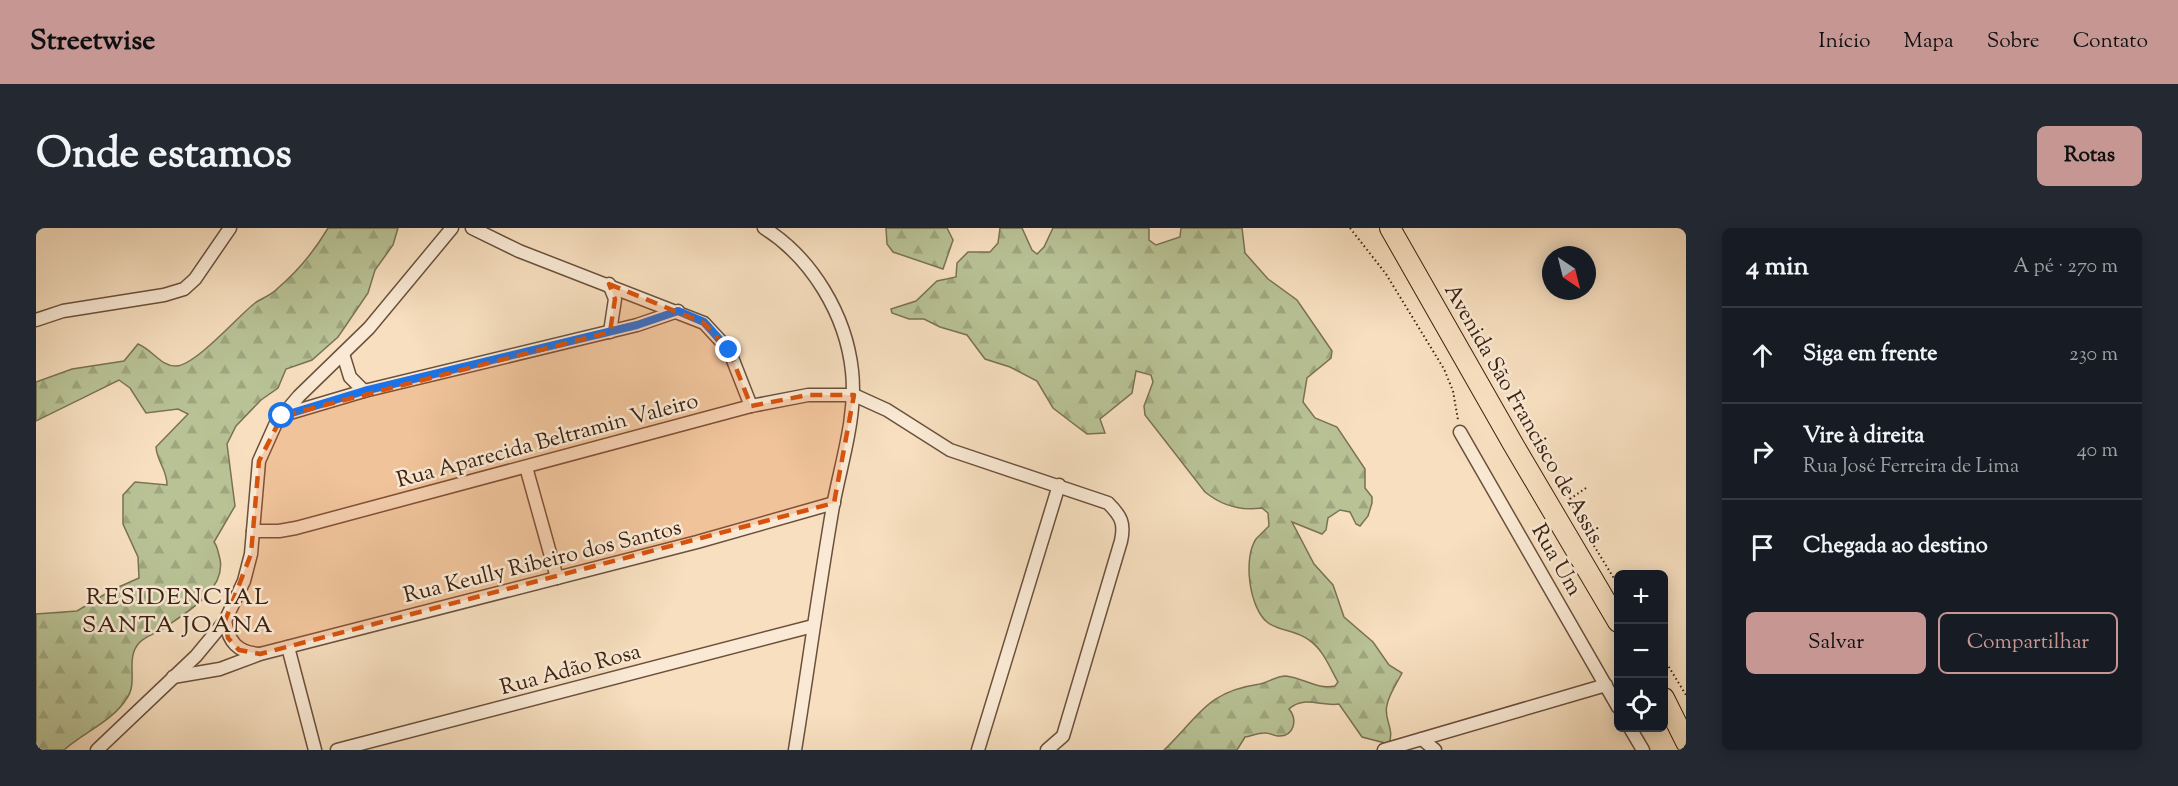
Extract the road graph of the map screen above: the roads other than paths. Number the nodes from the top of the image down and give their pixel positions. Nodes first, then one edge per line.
1 (230, 228) edge
2 (452, 228) edge
3 (764, 228) edge
4 (1390, 228) edge
5 (473, 229) edge
6 (609, 284) junction
7 (678, 311) junction
8 (36, 320) edge
9 (610, 332) junction
10 (343, 354) junction
11 (364, 391) junction
12 (854, 395) junction
13 (751, 406) junction
14 (282, 416) junction
15 (1460, 432) road end
16 (526, 467) junction
17 (1059, 485) junction
18 (834, 503) junction
19 (253, 531) junction
20 (557, 578) junction
21 (1614, 615) edge
22 (225, 621) junction
23 (813, 626) junction
24 (288, 647) junction
25 (260, 654) junction
26 (173, 677) junction
27 (1606, 685) junction
28 (1614, 700) edge
29 (1668, 703) edge
30 (1668, 706) edge
31 (1686, 724) edge
32 (986, 731) junction
33 (1632, 732) edge
34 (1422, 739) junction
35 (1686, 742) edge
36 (792, 749) edge
37 (97, 750) edge
38 (315, 750) edge
39 (337, 750) edge
40 (978, 750) edge
41 (984, 750) edge
42 (1047, 750) edge
43 (1384, 750) edge
44 (1435, 750) edge
45 (1643, 750) edge

1 - 8 street
2 - 10 street
3 - 12 street
4 - 21 main road, Avenida São Francisco de Assis
5 - 6 street
6 - 7 street
6 - 9 street
7 - 9 street
7 - 13 street
9 - 11 street
10 - 11 street
10 - 14 street
11 - 14 street
12 - 13 street, Rua Aparecida Beltramin Valeiro
12 - 17 street
12 - 18 street
13 - 16 street, Rua Aparecida Beltramin Valeiro
14 - 19 street
15 - 27 street, Rua Um
16 - 19 street, Rua Aparecida Beltramin Valeiro
16 - 20 street
17 - 32 street
17 - 42 street
18 - 20 street, Rua Keully Ribeiro dos Santos
18 - 23 street
19 - 22 street
20 - 24 street, Rua Keully Ribeiro dos Santos
22 - 25 street
22 - 26 street
23 - 36 street
23 - 39 street, Rua Adão Rosa
24 - 25 street, Rua Keully Ribeiro dos Santos
24 - 38 street
25 - 26 street, Rua Keully Ribeiro dos Santos
26 - 37 street
27 - 28 street, Rua Um
27 - 34 street
29 - 31 main road
30 - 35 main road
32 - 40 street
32 - 41 street
33 - 45 street
34 - 43 street
34 - 44 street

